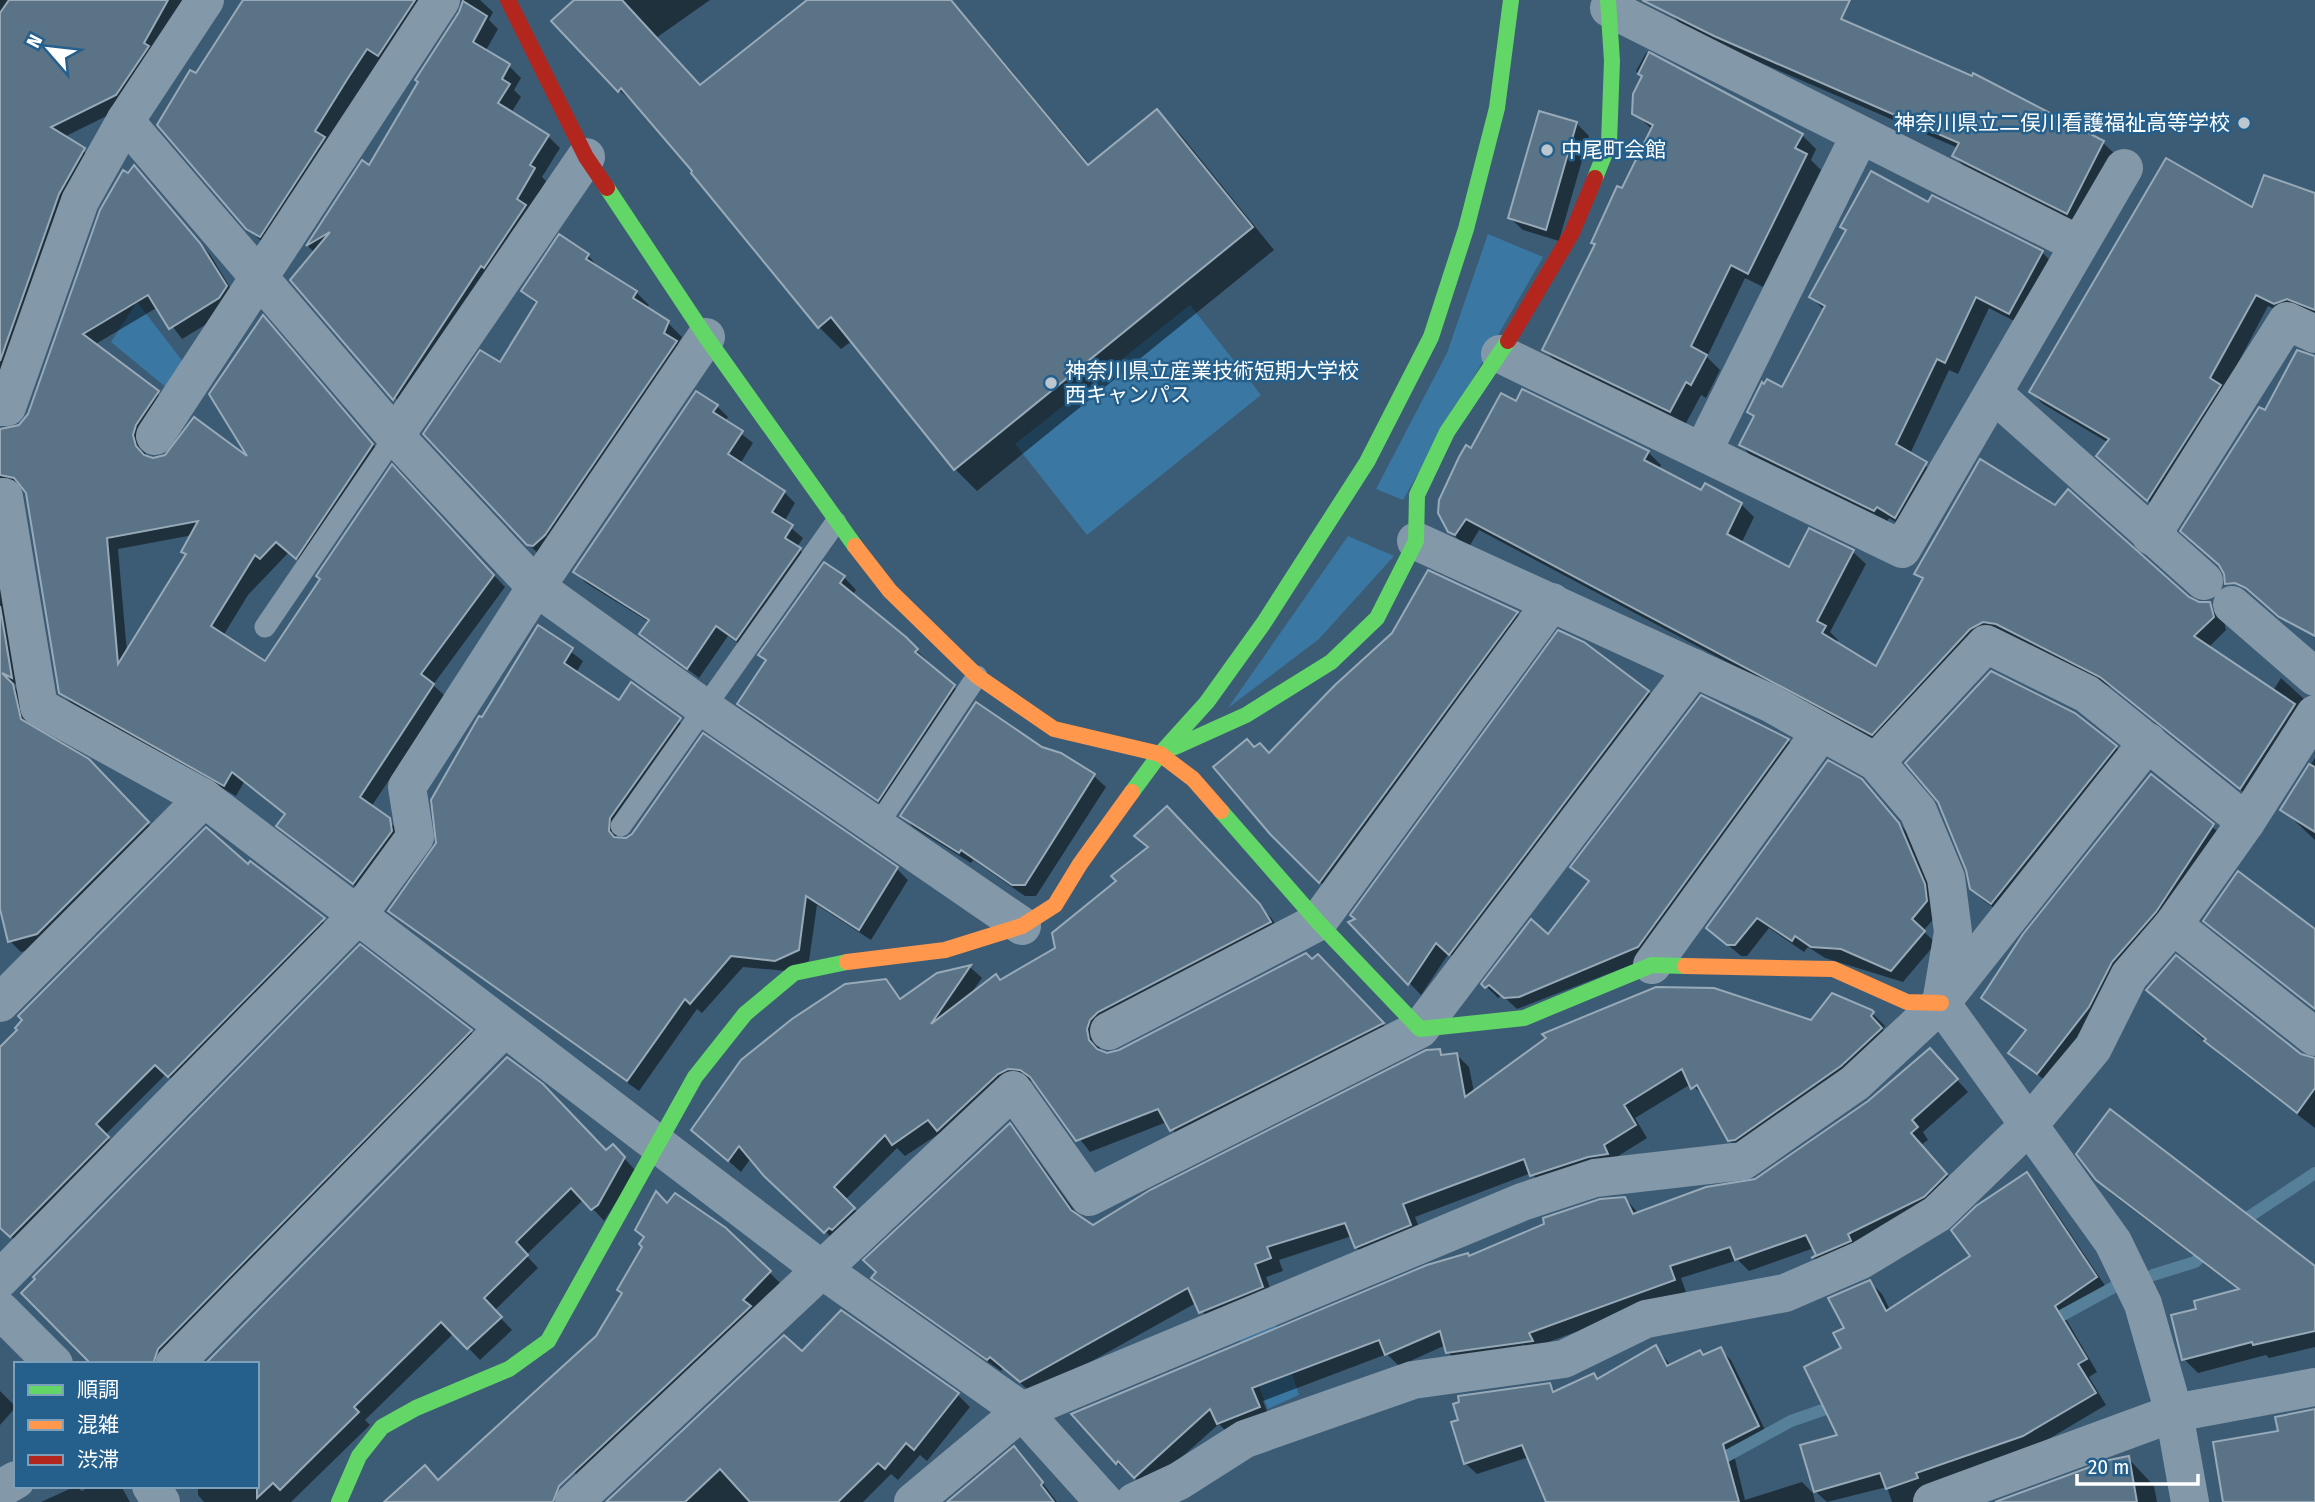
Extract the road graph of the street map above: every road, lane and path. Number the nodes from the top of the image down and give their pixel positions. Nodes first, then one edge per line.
1 (205, 0) edge
2 (441, 0) edge
3 (508, 0) edge
4 (1511, 0) edge
5 (1608, 4) edge
6 (125, 121) junction
7 (1860, 135) junction
8 (586, 157) junction
9 (2124, 168) dead end
10 (2078, 244) junction
11 (258, 274) junction
12 (2315, 334) edge
13 (706, 337) junction
14 (1500, 354) junction
15 (1994, 394) junction
16 (0, 407) edge
17 (155, 436) dead end
18 (395, 436) junction
19 (1703, 451) junction
20 (0, 497) edge
21 (836, 522) junction
22 (2151, 536) junction
23 (1416, 541) junction
24 (2204, 580) dead end
25 (536, 587) junction
26 (1552, 602) junction
27 (2232, 605) dead end
28 (265, 627) dead end
29 (1694, 668) junction
30 (977, 676) junction
31 (2315, 677) edge
32 (705, 709) junction
33 (2315, 714) edge
34 (1821, 732) junction
35 (2148, 741) junction
36 (1160, 754) junction
37 (1876, 762) junction
38 (205, 798) junction
39 (2246, 822) junction
40 (621, 826) dead end
41 (877, 826) junction
42 (357, 916) junction
43 (1318, 922) junction
44 (2173, 925) junction
45 (1022, 926) junction
46 (1651, 965) junction
47 (0, 1003) edge
48 (1941, 1003) junction
49 (504, 1028) junction
50 (1420, 1029) junction
51 (1109, 1031) dead end
52 (2315, 1037) edge
53 (2028, 1126) junction
54 (658, 1143) junction
55 (821, 1269) junction
56 (0, 1279) edge
57 (0, 1310) edge
58 (52, 1362) edge
59 (176, 1362) edge
60 (2315, 1387) edge
61 (1022, 1411) junction
62 (2174, 1413) junction
63 (2002, 1488) edge
64 (339, 1502) edge
65 (574, 1502) edge
66 (914, 1502) edge
67 (1104, 1502) edge
68 (1134, 1502) edge
69 (1932, 1502) edge
70 (2190, 1502) edge

1 - 6 street
2 - 11 street
3 - 8 street
4 - 36 street
5 - 7 street
5 - 14 street
6 - 11 street
6 - 16 street
7 - 10 street
7 - 19 street
8 - 13 street
8 - 18 street
9 - 10 street
10 - 15 street
11 - 17 street
11 - 18 street
12 - 22 street
13 - 21 street
13 - 25 street
14 - 19 street
14 - 23 street
15 - 19 street
15 - 22 street
18 - 25 street
18 - 28 lane
20 - 38 street
21 - 30 street
21 - 32 lane
22 - 24 street
23 - 26 street
23 - 36 street
25 - 32 street
25 - 42 street
26 - 29 street
26 - 43 street
27 - 31 street
29 - 34 street
29 - 50 street
30 - 36 street
30 - 41 lane
32 - 40 lane
32 - 41 street
33 - 39 street
34 - 37 street
34 - 46 street
35 - 37 street
35 - 39 street
35 - 48 street
36 - 43 street
36 - 45 street
37 - 48 street
38 - 42 street
38 - 47 street
39 - 44 street
41 - 45 street
42 - 49 street
42 - 56 street
43 - 50 street
43 - 51 street
44 - 52 street
44 - 53 street
45 - 54 street
46 - 48 street
46 - 50 street
48 - 53 street
48 - 61 street
49 - 54 street
49 - 59 street
50 - 55 street
53 - 62 street
53 - 68 street
54 - 55 street
54 - 64 street
55 - 61 street
55 - 65 street
57 - 58 street
60 - 62 street
61 - 66 street
61 - 67 street
62 - 63 street
62 - 70 street
63 - 69 street

